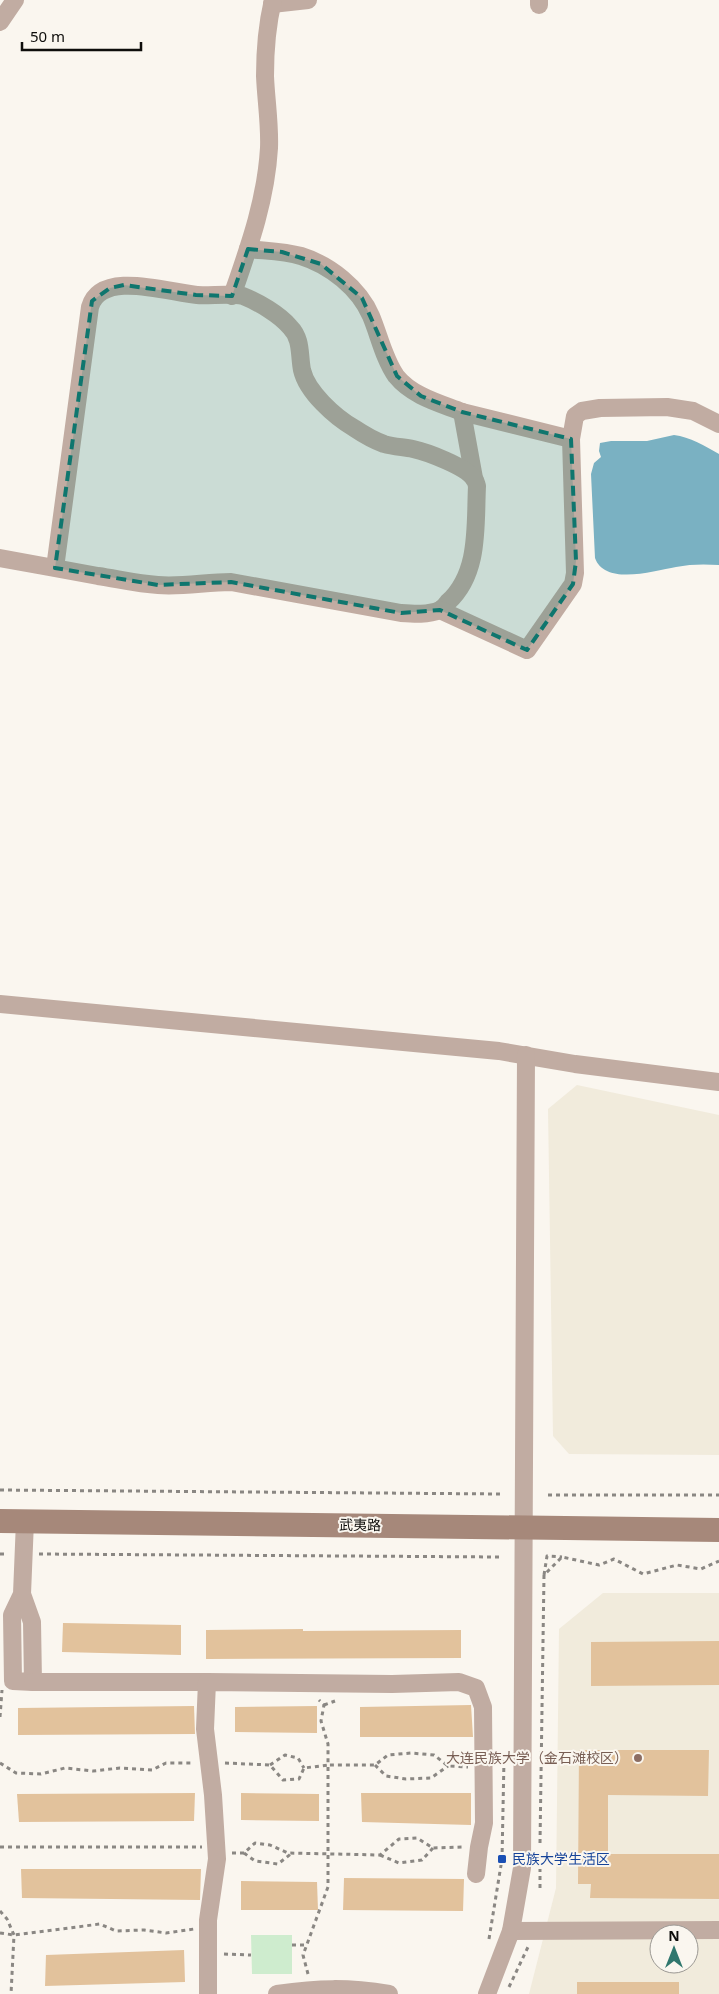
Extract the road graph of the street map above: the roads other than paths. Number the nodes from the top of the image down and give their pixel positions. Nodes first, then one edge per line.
1 (15, 0) edge
2 (308, 0) edge
3 (273, 2) edge
4 (0, 22) edge
5 (248, 249) junction
6 (232, 296) junction
7 (462, 412) junction
8 (719, 424) edge
9 (571, 439) junction
10 (474, 478) junction
11 (0, 558) edge
12 (55, 568) junction
13 (440, 610) junction
14 (0, 1004) edge
15 (526, 1055) junction
16 (719, 1082) edge
17 (0, 1521) edge
18 (25, 1521) junction
19 (523, 1527) junction
20 (719, 1530) edge
21 (22, 1594) junction
22 (6, 1681) edge
23 (33, 1682) junction
24 (207, 1682) junction
25 (476, 1874) dead end
26 (719, 1930) edge
27 (511, 1931) junction
28 (208, 1994) edge
29 (277, 1994) edge
30 (389, 1994) edge
31 (487, 1994) edge

1 - 4 street
2 - 3 street
3 - 5 street
5 - 6 street
5 - 7 street
6 - 10 street
6 - 12 street
7 - 9 street
7 - 10 street
8 - 9 street
9 - 13 street
10 - 13 street
11 - 12 street
12 - 13 street
14 - 15 street
15 - 16 street
15 - 19 street
17 - 18 main road, 武夷路
18 - 19 main road, 武夷路
18 - 21 street
19 - 20 main road, 武夷路
19 - 27 street
21 - 22 street
21 - 23 street
22 - 23 street
23 - 24 street
24 - 25 street
24 - 28 street
26 - 27 street
27 - 31 street
29 - 30 street

